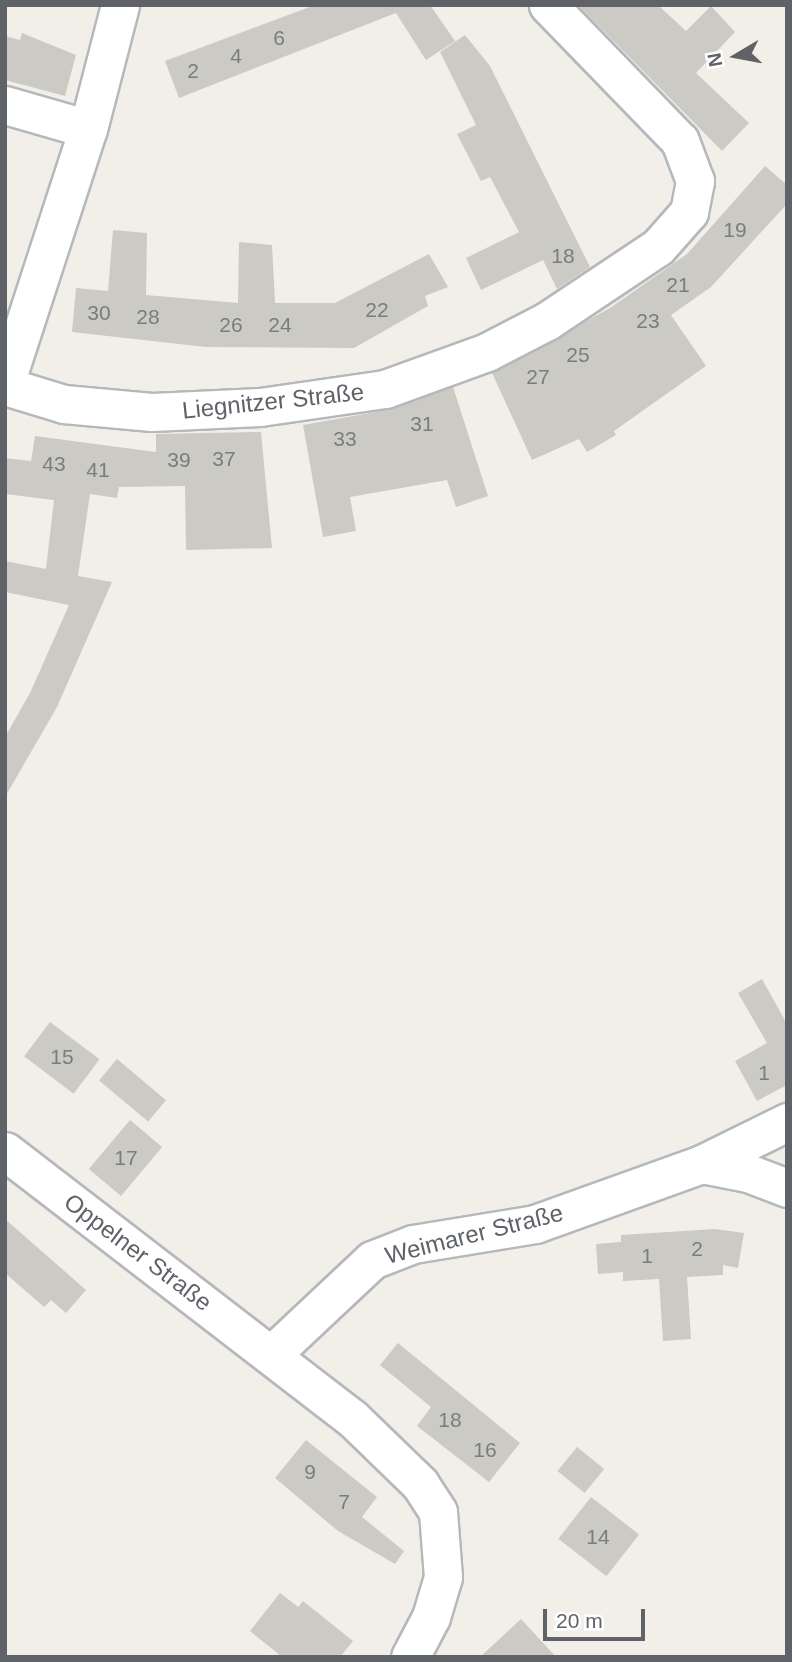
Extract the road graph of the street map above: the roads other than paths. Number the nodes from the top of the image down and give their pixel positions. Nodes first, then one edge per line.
1 (120, 5) edge
2 (548, 5) edge
3 (5, 105) edge
4 (88, 129) junction
5 (13, 331) edge
6 (5, 385) edge
7 (787, 1122) edge
8 (5, 1151) edge
9 (702, 1164) junction
10 (786, 1187) edge
11 (272, 1354) junction
12 (410, 1657) edge

1 - 4 street, Liegnitzer Straße
2 - 6 street, Liegnitzer Straße
3 - 4 street
4 - 5 street, Liegnitzer Straße
5 - 6 street, Liegnitzer Straße
7 - 9 street
8 - 11 street, Oppelner Straße
9 - 10 street, Weimarer Straße
9 - 11 street, Weimarer Straße
11 - 12 street, Oppelner Straße

